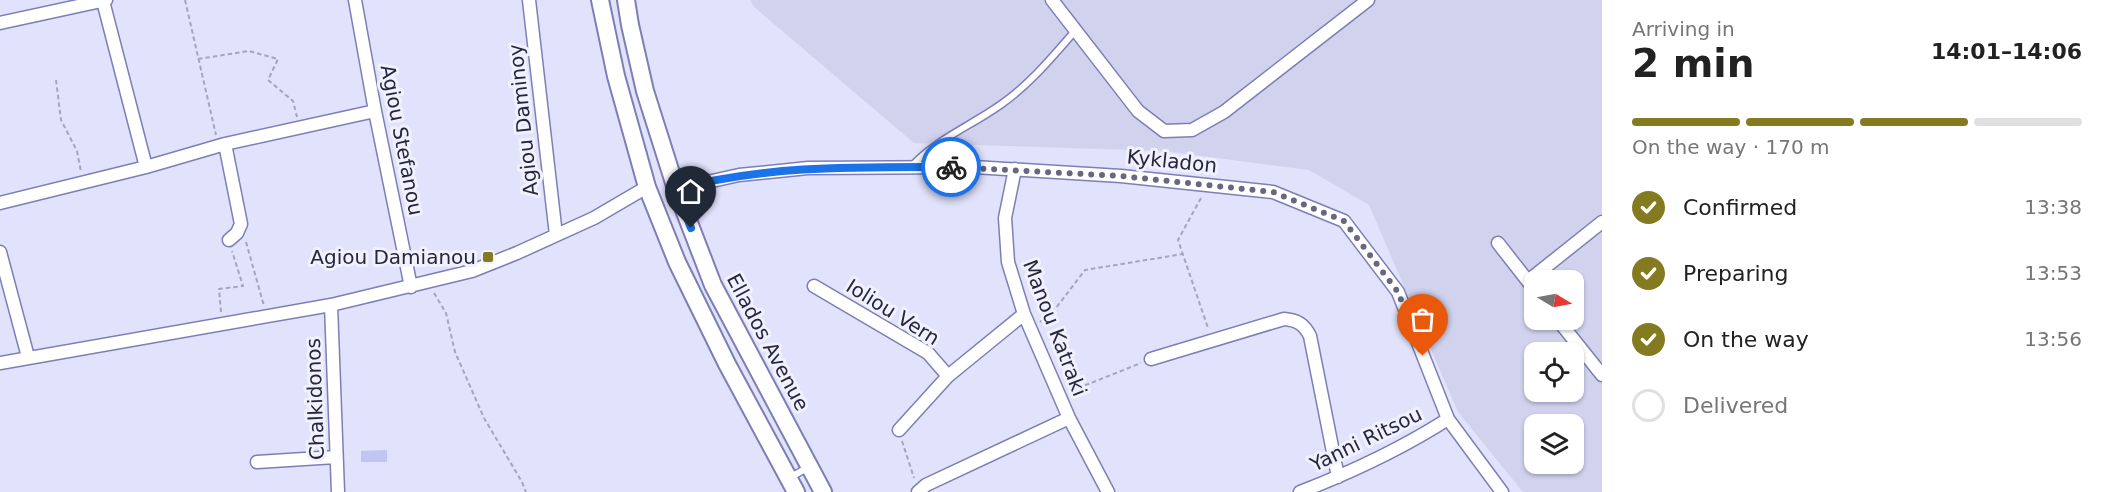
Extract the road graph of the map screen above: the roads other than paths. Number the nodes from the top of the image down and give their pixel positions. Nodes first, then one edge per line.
1 (41, 0) edge
2 (105, 0) edge
3 (356, 0) edge
4 (529, 0) edge
5 (600, 0) edge
6 (626, 0) edge
7 (1052, 0) edge
8 (1368, 0) edge
9 (43, 13) junction
10 (0, 22) edge
11 (1075, 30) junction
12 (375, 111) junction
13 (222, 145) junction
14 (146, 167) junction
15 (911, 167) junction
16 (1015, 169) junction
17 (646, 187) junction
18 (676, 189) junction
19 (0, 202) edge
20 (1602, 222) edge
21 (556, 235) junction
22 (229, 240) road end
23 (1498, 243) dead end
24 (0, 252) edge
25 (1548, 270) edge
26 (1524, 276) edge
27 (814, 286) dead end
28 (411, 287) junction
29 (331, 305) junction
30 (1024, 314) junction
31 (1566, 330) edge
32 (28, 357) junction
33 (1151, 359) road end
34 (0, 363) edge
35 (1602, 375) edge
36 (948, 376) junction
37 (1069, 418) junction
38 (1448, 419) junction
39 (899, 430) road end
40 (336, 457) junction
41 (257, 462) dead end
42 (810, 467) junction
43 (1338, 477) junction
44 (792, 485) edge
45 (338, 492) edge
46 (823, 492) edge
47 (919, 492) edge
48 (1108, 492) edge
49 (1300, 492) edge
50 (1502, 492) edge

1 - 9 street
2 - 9 street
2 - 14 street
3 - 12 street, Agiou Stefanou
4 - 21 street, Agiou Daminoy
5 - 17 main road
6 - 18 main road, Ellados Avenue
7 - 11 street
8 - 11 street
9 - 10 street
11 - 15 lane
12 - 13 street
12 - 28 street, Agiou Stefanou
13 - 14 street
13 - 22 street
14 - 19 street
15 - 16 street, Kykladon
15 - 18 street, Kykladon
16 - 30 street, Manou Katraki
16 - 38 street, Kykladon
17 - 21 street
17 - 44 main road
18 - 42 main road, Ellados Avenue
20 - 25 street
21 - 28 street
23 - 26 street
24 - 32 street
27 - 36 street, Ioliou Vern
28 - 29 street
29 - 32 street
29 - 40 street, Chalkidonos
30 - 36 street
30 - 37 street, Manou Katraki
31 - 35 street
32 - 34 street
33 - 43 street
36 - 39 street
37 - 47 street
37 - 48 street, Manou Katraki
38 - 43 street, Yanni Ritsou
38 - 50 street, Kykladon
40 - 41 street
40 - 45 street, Chalkidonos
42 - 44 lane
42 - 46 main road, Ellados Avenue
43 - 49 street, Yanni Ritsou

